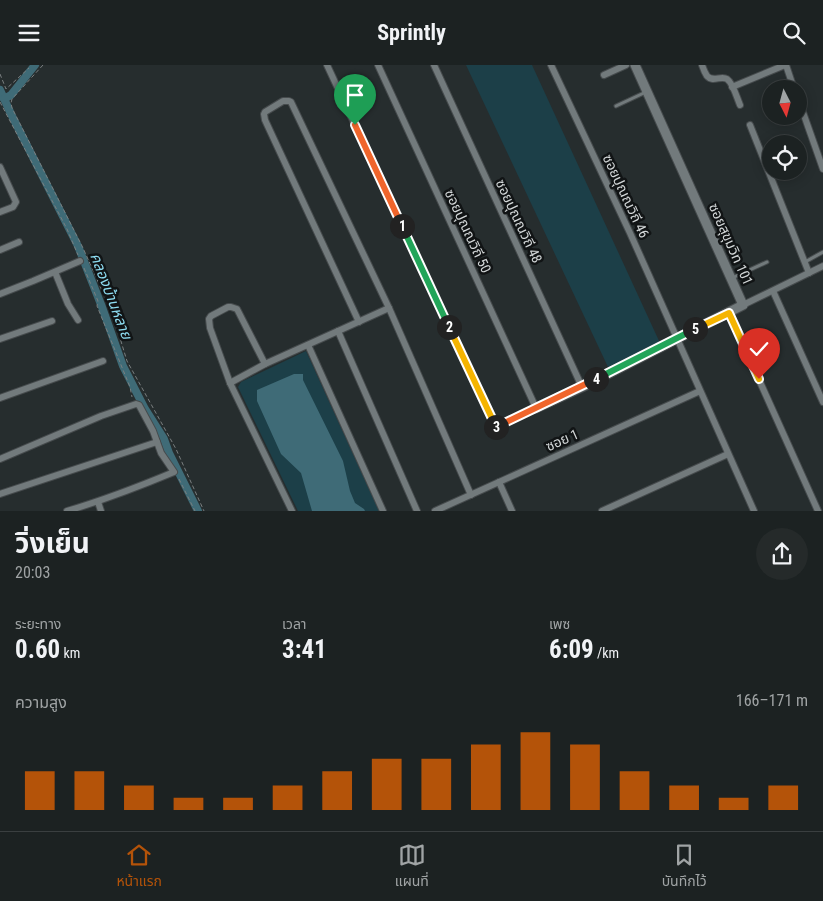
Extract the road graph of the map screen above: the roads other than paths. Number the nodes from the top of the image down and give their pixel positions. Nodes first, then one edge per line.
1 (327, 65) edge
2 (378, 65) edge
3 (434, 65) edge
4 (552, 65) edge
5 (626, 65) edge
6 (635, 65) edge
7 (702, 65) edge
8 (785, 65) edge
9 (604, 75) dead end
10 (791, 80) edge
11 (732, 87) junction
12 (647, 92) junction
13 (740, 105) dead end
14 (616, 107) dead end
15 (750, 125) dead end
16 (807, 125) edge
17 (0, 167) edge
18 (823, 169) edge
19 (0, 212) edge
20 (19, 242) dead end
21 (0, 250) edge
22 (823, 252) edge
23 (80, 261) road end
24 (768, 262) dead end
25 (805, 262) junction
26 (823, 267) edge
27 (55, 272) junction
28 (809, 273) junction
29 (731, 278) junction
30 (773, 291) junction
31 (0, 294) edge
32 (744, 305) junction
33 (389, 308) junction
34 (729, 313) junction
35 (78, 320) dead end
36 (52, 321) dead end
37 (359, 322) junction
38 (338, 331) junction
39 (0, 339) edge
40 (676, 339) junction
41 (308, 345) junction
42 (103, 361) dead end
43 (265, 364) junction
44 (230, 383) junction
45 (582, 387) junction
46 (700, 391) junction
47 (0, 398) edge
48 (823, 402) edge
49 (536, 408) junction
50 (157, 442) junction
51 (728, 454) junction
52 (0, 459) edge
53 (499, 482) junction
54 (0, 494) edge
55 (471, 495) junction
56 (98, 502) junction
57 (67, 511) edge
58 (100, 511) edge
59 (292, 511) edge
60 (383, 511) edge
61 (417, 511) edge
62 (436, 511) edge
63 (512, 511) edge
64 (602, 511) edge
65 (754, 511) edge
66 (818, 511) edge

1 - 49 street
2 - 49 street, ซอยปุณณวิถี 50
3 - 45 street, ซอยปุณณวิถี 48
4 - 40 street, ซอยปุณณวิถี 46
5 - 9 street
6 - 12 street, ซอยสุขุมวิท 101
7 - 11 street
8 - 10 street
8 - 11 street
11 - 13 street
12 - 14 lane
12 - 29 street, ซอยสุขุมวิท 101
15 - 25 street
16 - 18 street
17 - 19 street
20 - 21 street
22 - 25 lane
23 - 27 street
24 - 29 lane
25 - 28 street
26 - 28 street
27 - 31 street
27 - 35 street
28 - 30 street
29 - 32 street, ซอยสุขุมวิท 101
30 - 32 street
30 - 48 street
32 - 34 street, ซอยสุขุมวิท 101
33 - 37 street
33 - 37 street
33 - 55 street
34 - 40 street, ซอยสุขุมวิท 101
34 - 66 street
36 - 39 street
37 - 38 street
38 - 41 street
38 - 61 street
40 - 45 street, ซอยสุขุมวิท 101
40 - 46 street, ซอยปุณณวิถี 46
41 - 43 street
41 - 60 street
42 - 47 street
43 - 44 street
43 - 44 street
44 - 59 street
45 - 49 street, ซอยสุขุมวิท 101
46 - 51 street, ซอยปุณณวิถี 46
46 - 53 street, ซอย 1
50 - 52 street
50 - 54 street
50 - 56 street
51 - 64 street
51 - 65 street, ซอยปุณณวิถี 46
53 - 55 street, ซอย 1
53 - 63 street
55 - 62 street, ซอย 1
56 - 57 street
56 - 58 street

